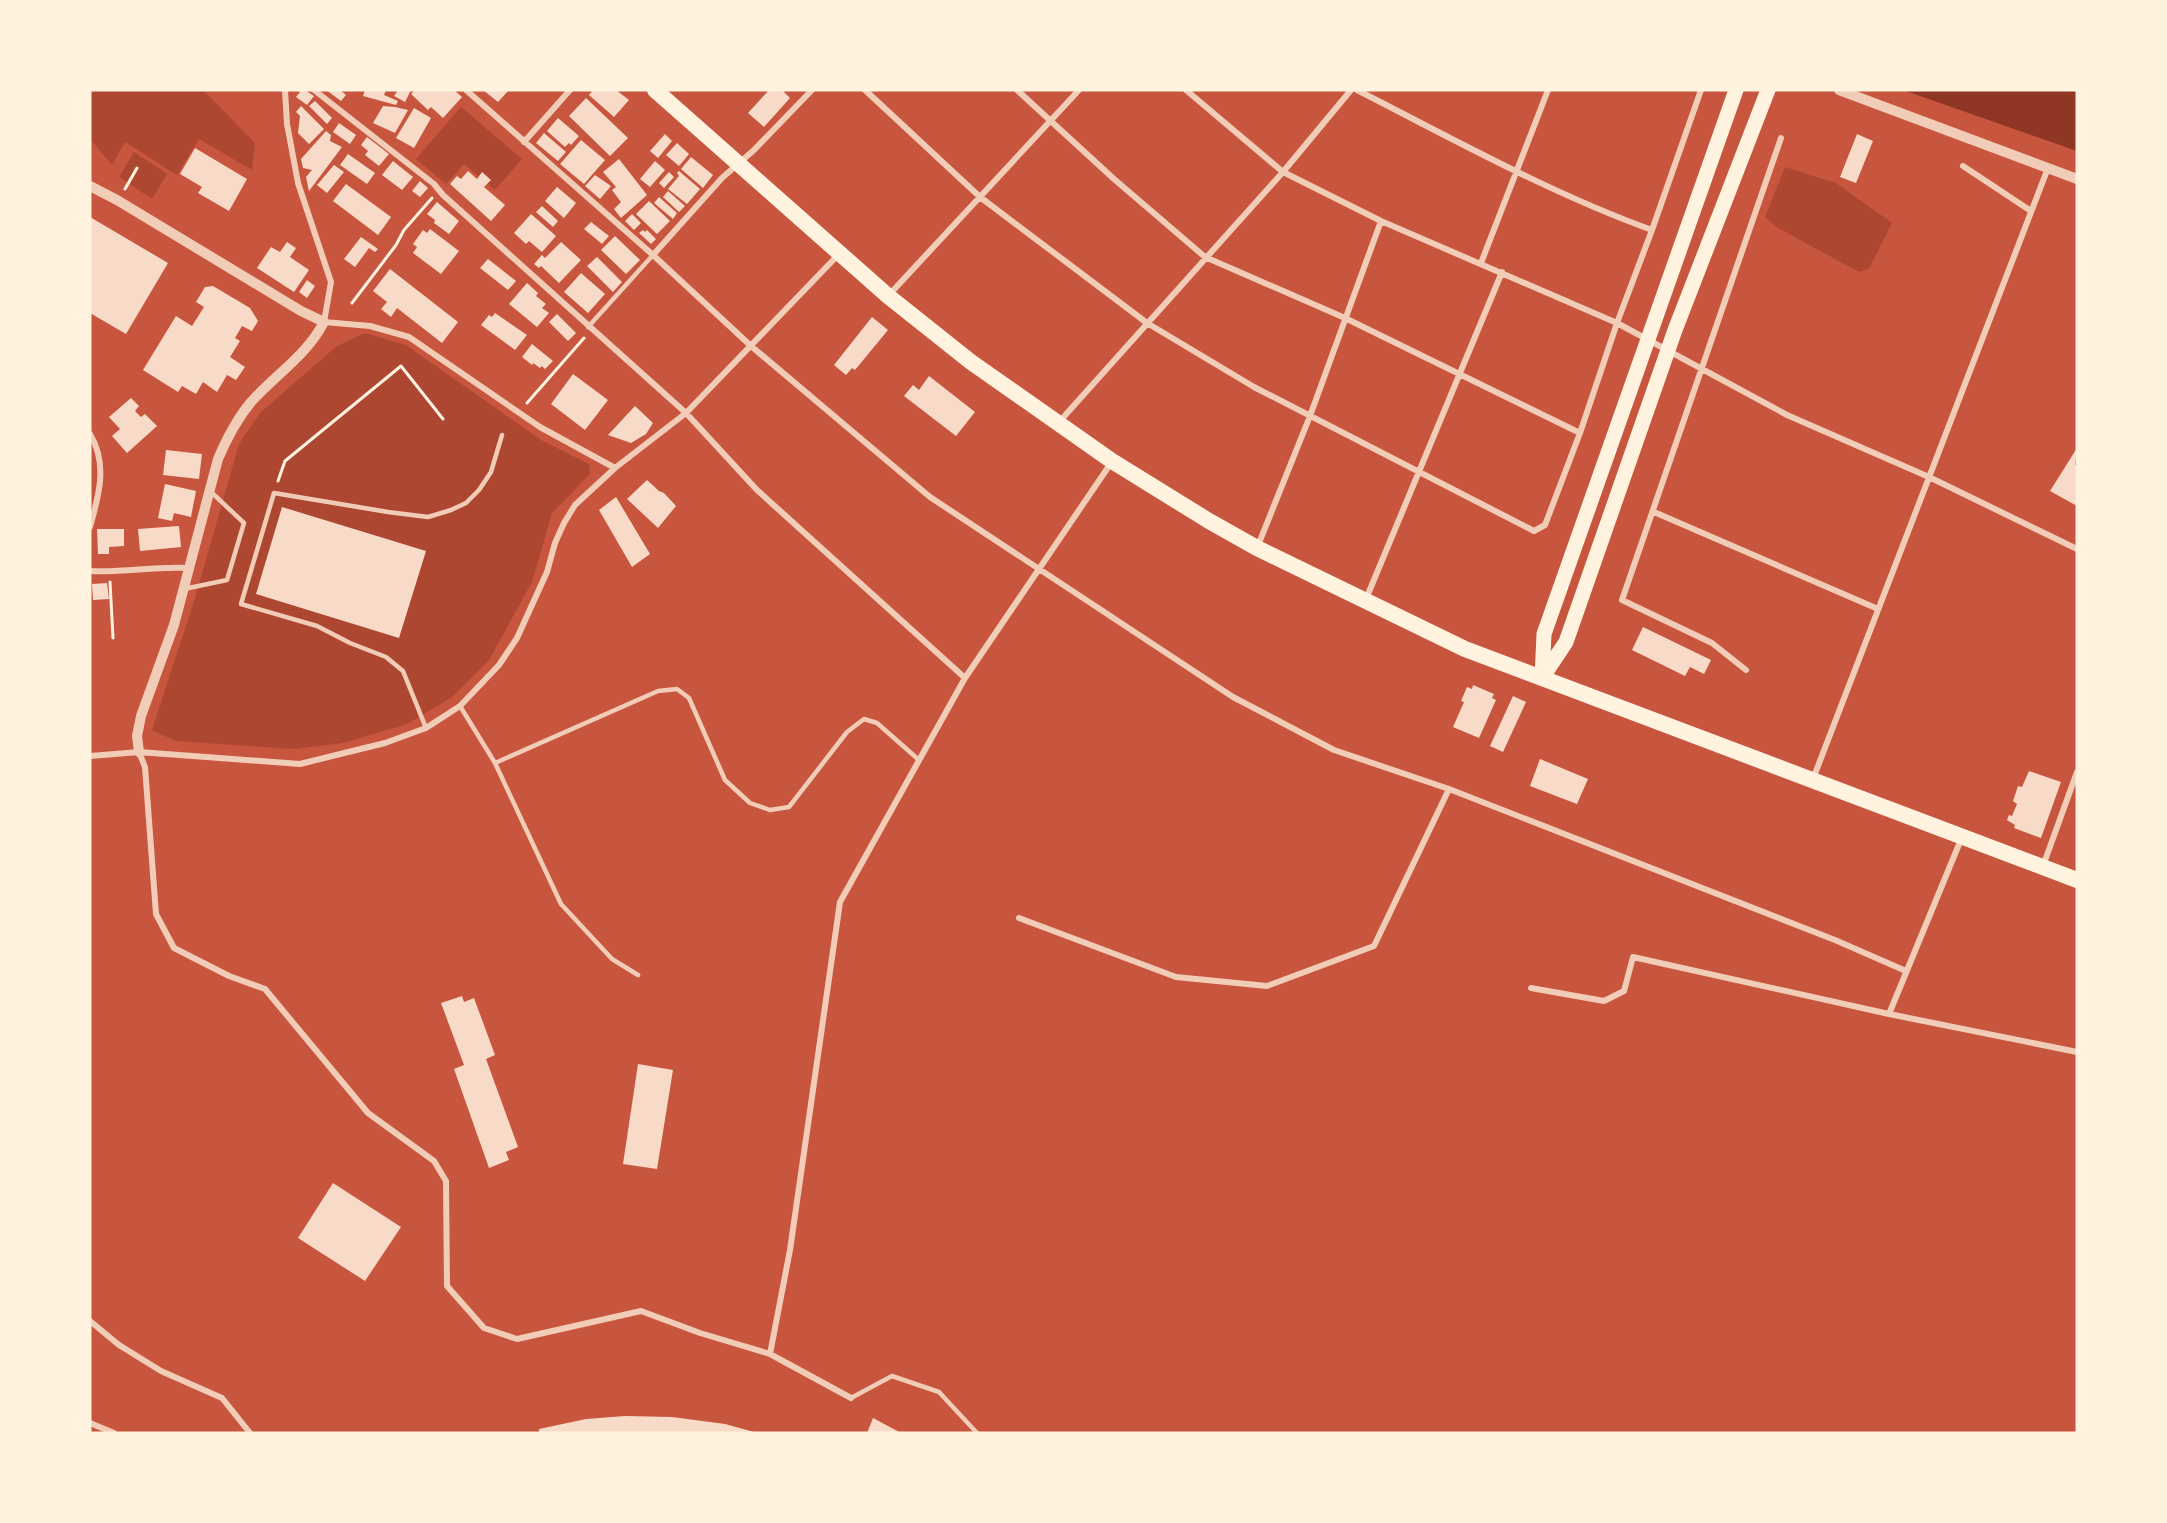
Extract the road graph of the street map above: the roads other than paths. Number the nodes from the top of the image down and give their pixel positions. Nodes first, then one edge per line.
1 (285, 90) edge
2 (314, 90) edge
3 (466, 90) edge
4 (570, 90) edge
5 (655, 90) edge
6 (812, 90) edge
7 (865, 90) edge
8 (1017, 90) edge
9 (1079, 90) edge
10 (1186, 90) edge
11 (1351, 90) edge
12 (1357, 90) edge
13 (1548, 90) edge
14 (1701, 90) edge
15 (1736, 90) edge
16 (1768, 90) edge
17 (1839, 90) edge
18 (1052, 120) junction
19 (1781, 138) dead end
20 (524, 142) junction
21 (739, 165) junction
22 (1963, 166) dead end
23 (2048, 168) junction
24 (1516, 171) junction
25 (1283, 172) junction
26 (2077, 179) edge
27 (90, 186) edge
28 (980, 197) junction
29 (2031, 211) junction
30 (1381, 221) junction
31 (1652, 230) junction
32 (839, 254) junction
33 (653, 255) junction
34 (1206, 257) junction
35 (1481, 263) junction
36 (1502, 272) junction
37 (888, 296) junction
38 (1345, 318) junction
39 (324, 322) junction
40 (1147, 323) junction
41 (1617, 323) junction
42 (589, 328) junction
43 (1647, 338) junction
44 (752, 346) junction
45 (1668, 351) junction
46 (1701, 370) junction
47 (1460, 374) junction
48 (686, 413) junction
49 (1310, 416) junction
50 (1058, 424) junction
51 (1580, 433) junction
52 (90, 434) edge
53 (502, 435) dead end
54 (1112, 462) junction
55 (615, 468) junction
56 (1419, 472) junction
57 (1929, 477) junction
58 (210, 491) junction
59 (1654, 512) junction
60 (90, 527) edge
61 (1257, 548) junction
62 (2077, 549) edge
63 (188, 568) junction
64 (1039, 569) junction
65 (90, 571) edge
66 (183, 590) junction
67 (1365, 602) junction
68 (1878, 609) junction
69 (1746, 670) dead end
70 (965, 678) junction
71 (1542, 678) junction
72 (460, 706) junction
73 (426, 728) junction
74 (139, 752) junction
75 (90, 756) edge
76 (919, 760) junction
77 (495, 763) junction
78 (2077, 772) edge
79 (1813, 780) junction
80 (1449, 789) junction
81 (1962, 836) junction
82 (2043, 867) junction
83 (2077, 880) edge
84 (1019, 918) dead end
85 (1906, 970) junction
86 (638, 975) dead end
87 (1531, 988) dead end
88 (1889, 1014) junction
89 (2077, 1052) edge
90 (90, 1321) edge
91 (770, 1354) junction
92 (851, 1398) joint
93 (90, 1423) edge
94 (109, 1432) edge
95 (250, 1433) edge
96 (977, 1433) edge

1 - 39 street
2 - 42 street
3 - 20 street
4 - 20 street
5 - 21 highway
6 - 21 street
7 - 28 street
8 - 18 street
9 - 18 street
10 - 25 street
11 - 25 street
12 - 24 street
13 - 24 street
14 - 31 street
15 - 43 main road
16 - 45 main road
17 - 23 street
18 - 28 street
18 - 34 street
19 - 46 street
20 - 33 street
21 - 32 highway
21 - 33 street
22 - 29 street
23 - 26 street
23 - 29 street
24 - 31 street
24 - 35 street
25 - 30 street
25 - 34 street
27 - 39 street
28 - 37 street
28 - 40 street
29 - 57 street
30 - 35 street
30 - 38 street
31 - 41 street
32 - 37 highway
32 - 44 street
33 - 42 lane
33 - 44 street
34 - 38 street
34 - 40 street
35 - 36 street
36 - 41 street
36 - 47 street
37 - 50 highway
38 - 47 street
38 - 49 street
39 - 55 street
39 - 58 street
40 - 49 street
40 - 50 street
41 - 43 street
41 - 51 street
42 - 48 street
43 - 45 street
43 - 71 main road
44 - 48 street
44 - 64 street
45 - 46 street
45 - 71 main road
46 - 57 street
46 - 59 street
47 - 51 street
47 - 56 street
48 - 55 street
48 - 70 street
49 - 56 street
49 - 61 street
50 - 54 highway
51 - 56 street
52 - 60 street
53 - 73 lane
54 - 61 highway
54 - 64 street
55 - 72 street
56 - 67 street
57 - 62 street
57 - 68 street
58 - 63 street
58 - 66 lane
59 - 68 street
59 - 69 street
61 - 67 highway
63 - 65 street
63 - 66 street
64 - 70 street
64 - 80 street
66 - 74 street
67 - 71 highway
68 - 79 street
70 - 76 street
71 - 79 highway
72 - 73 street
72 - 77 lane
73 - 74 street
74 - 75 street
74 - 91 street
76 - 77 lane
76 - 91 street
77 - 86 lane
78 - 82 street
79 - 81 highway
80 - 84 street
80 - 85 street
81 - 82 highway
81 - 85 street
82 - 83 highway
85 - 88 street
87 - 88 street
88 - 89 street
90 - 95 street
91 - 92 street
92 - 96 lane
93 - 94 street

